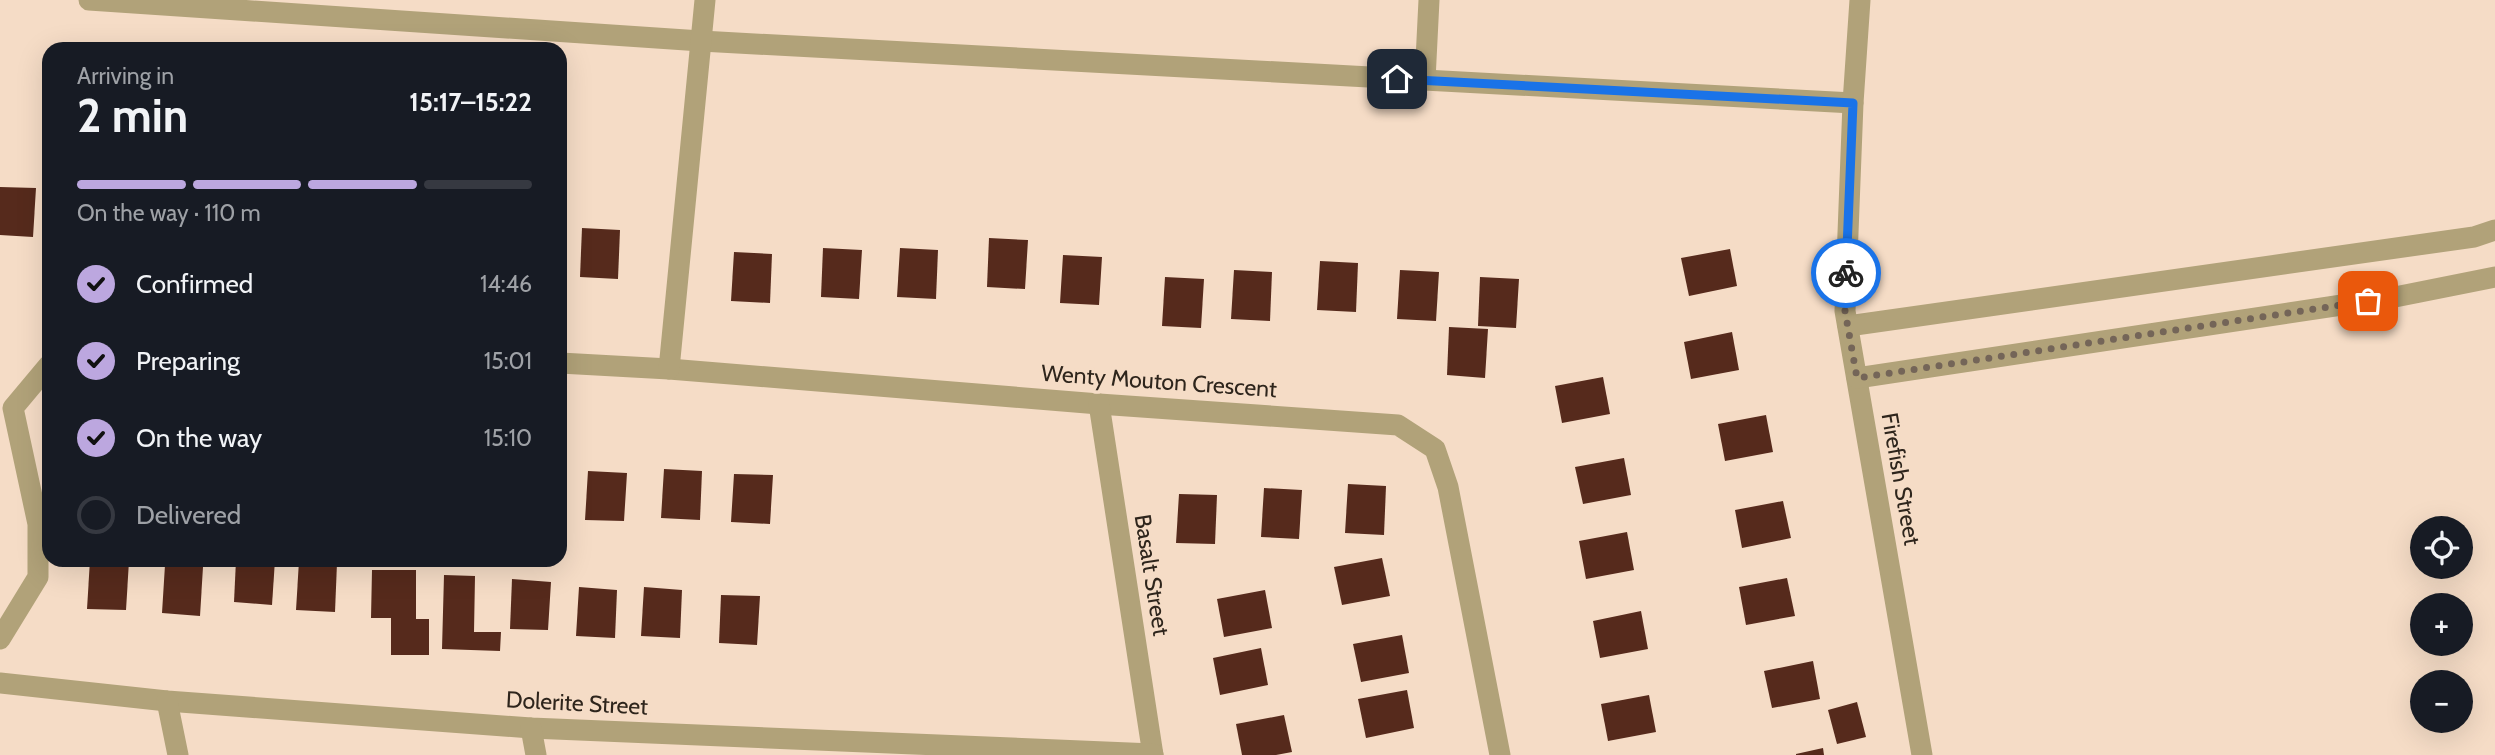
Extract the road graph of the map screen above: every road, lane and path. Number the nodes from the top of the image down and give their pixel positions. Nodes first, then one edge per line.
1 (89, 0) edge
2 (705, 0) edge
3 (1429, 0) edge
4 (1860, 0) edge
5 (701, 41) junction
6 (1424, 80) junction
7 (1853, 103) junction
8 (2495, 230) edge
9 (2495, 277) edge
10 (1848, 326) junction
11 (567, 363) edge
12 (669, 369) junction
13 (42, 373) edge
14 (1857, 378) junction
15 (1099, 404) junction
16 (0, 639) edge
17 (0, 683) edge
18 (167, 701) junction
19 (531, 728) junction
20 (178, 755) edge
21 (537, 755) edge
22 (1153, 755) edge
23 (1500, 755) edge
24 (1922, 755) edge

1 - 5 street
2 - 5 street
3 - 6 street
4 - 7 street, Firefish Street
5 - 6 street
5 - 12 street
6 - 7 street
7 - 10 street, Firefish Street
8 - 10 street
9 - 14 street
10 - 14 street, Firefish Street
11 - 12 street, Wenty Mouton Crescent
12 - 15 street, Wenty Mouton Crescent
13 - 16 street
14 - 24 street, Firefish Street
15 - 22 street, Basalt Street
15 - 23 street, Wenty Mouton Crescent
17 - 18 street, Dolerite Street
18 - 19 street, Dolerite Street
18 - 20 street
19 - 21 street
19 - 22 street, Dolerite Street

